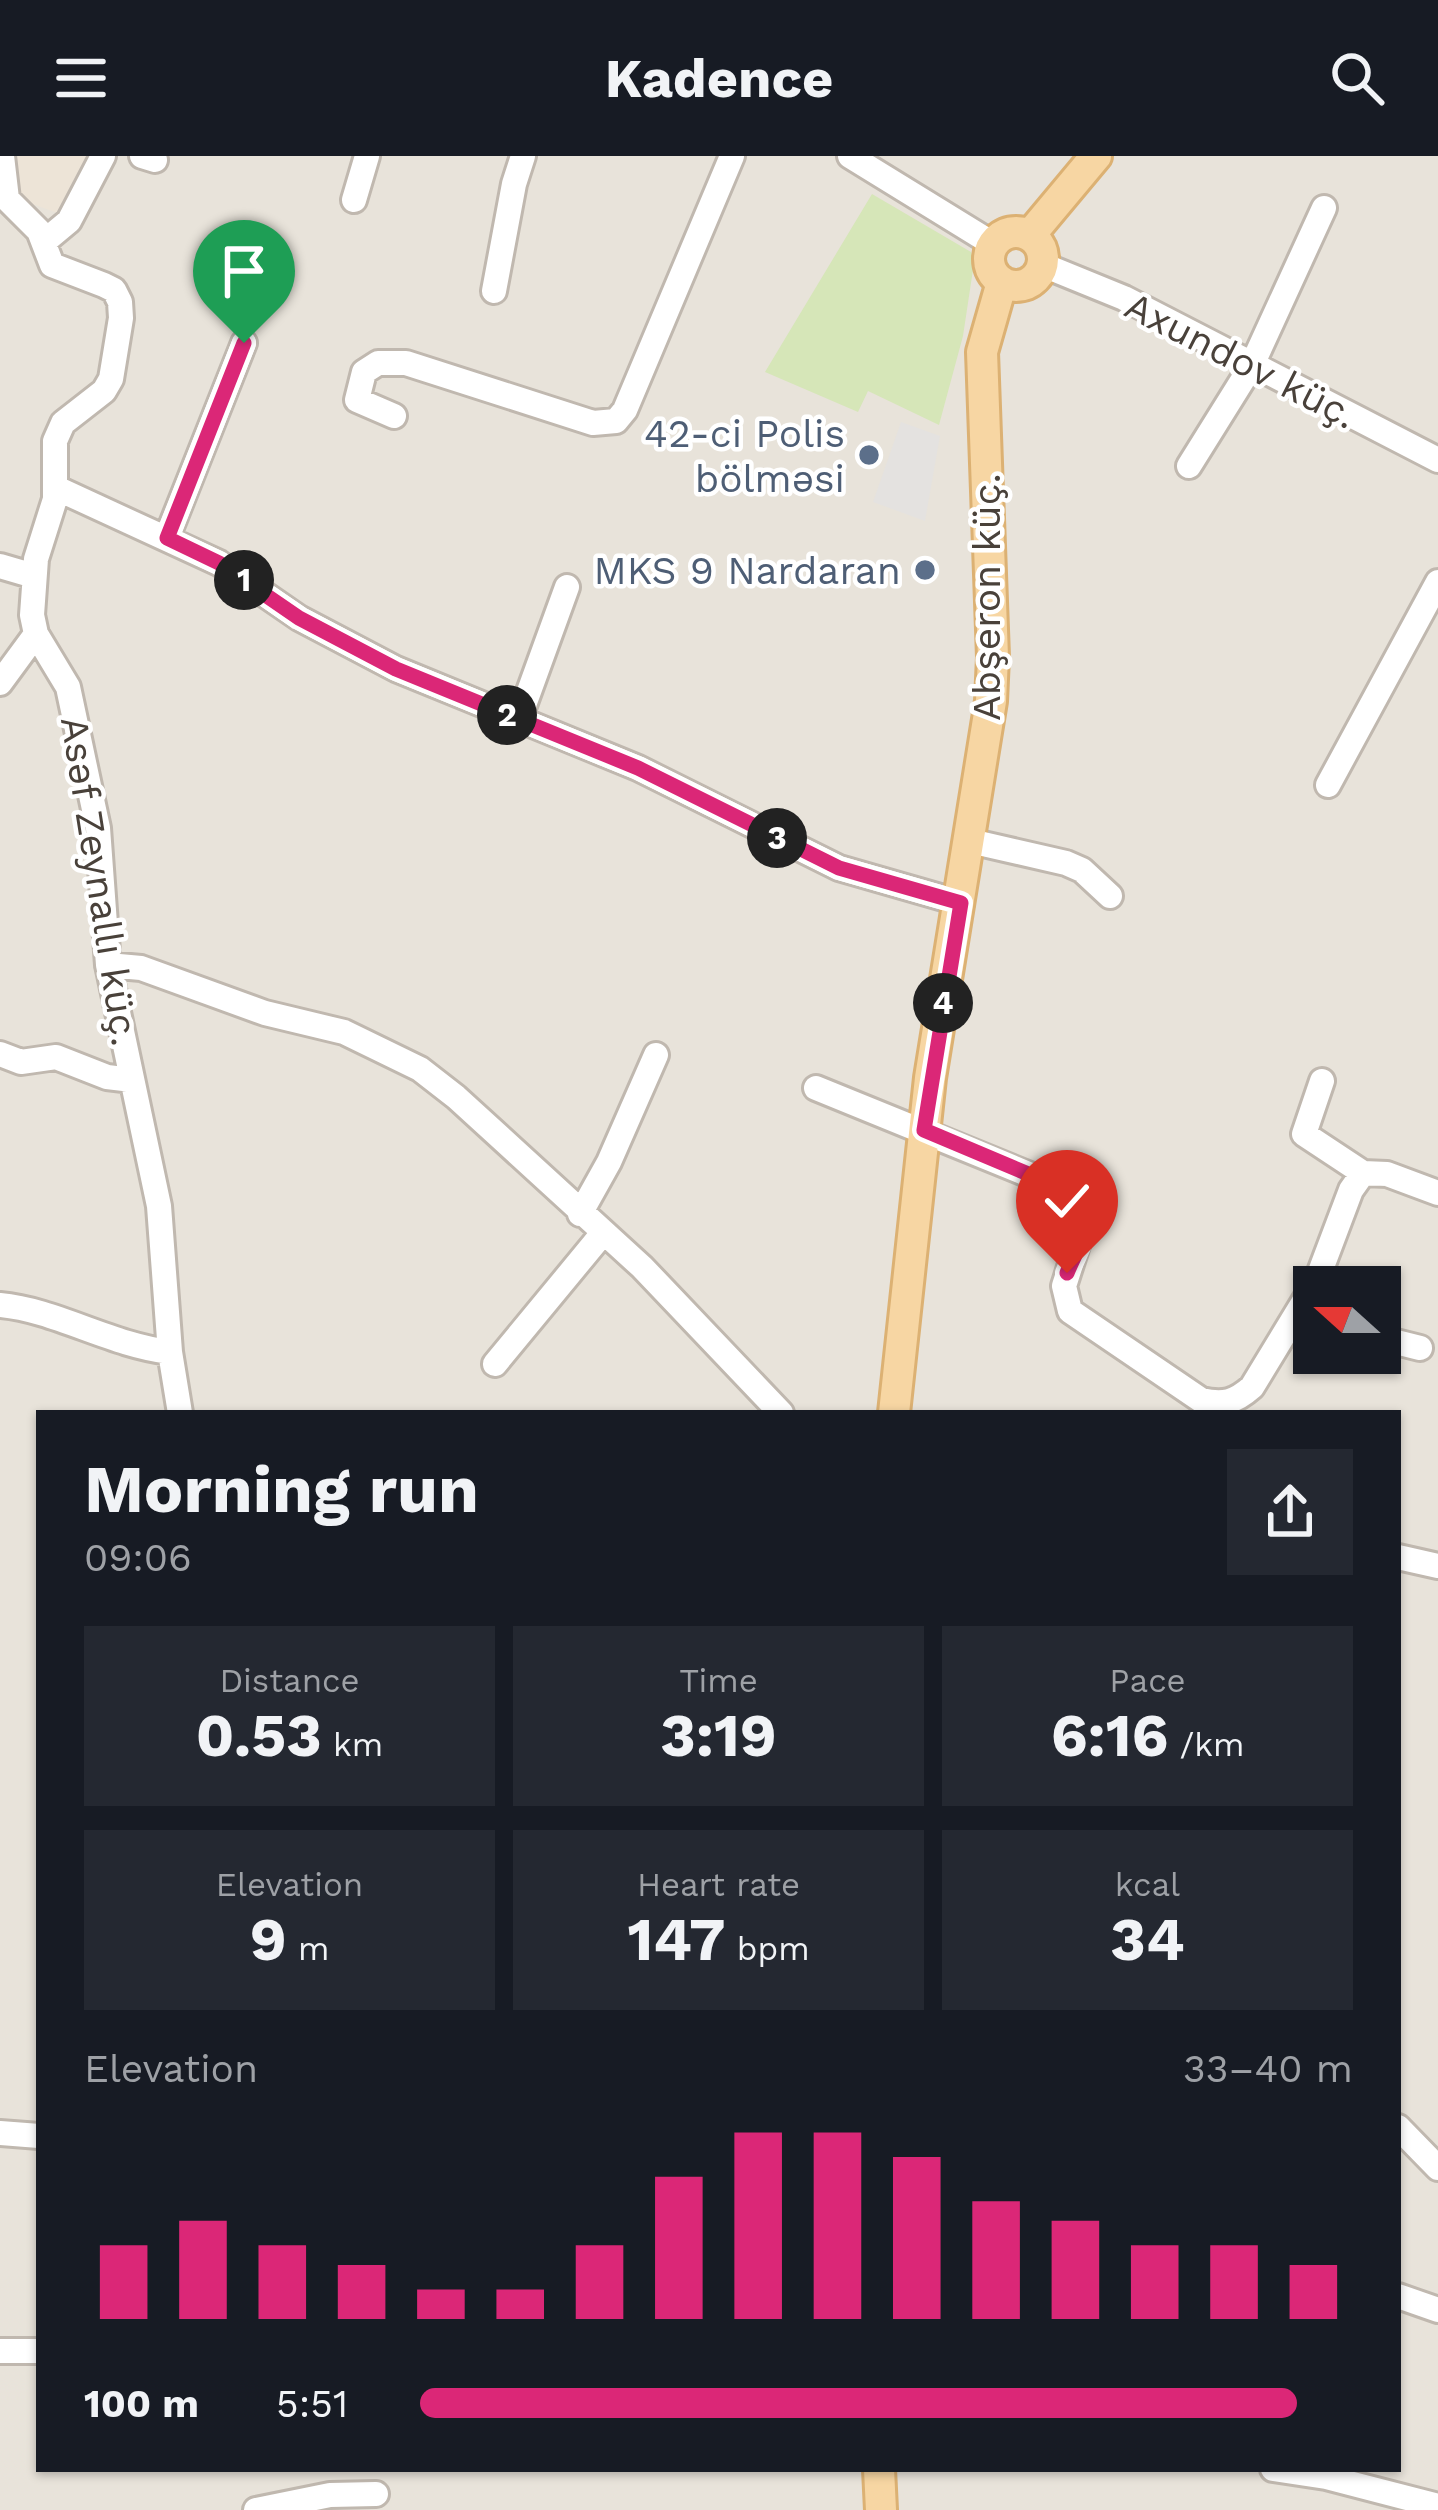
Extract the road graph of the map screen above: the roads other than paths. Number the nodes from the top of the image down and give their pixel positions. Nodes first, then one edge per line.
1 (2, 156) edge
2 (103, 156) edge
3 (367, 156) edge
4 (523, 156) edge
5 (732, 156) edge
6 (850, 156) edge
7 (1096, 156) edge
8 (354, 200) dead end
9 (1324, 208) dead end
10 (1030, 236) junction
11 (45, 242) junction
12 (993, 244) junction
13 (1042, 265) junction
14 (1002, 282) junction
15 (494, 290) dead end
16 (244, 343) dead end
17 (1252, 365) junction
18 (394, 416) dead end
19 (1438, 460) edge
20 (1190, 466) dead end
21 (56, 488) junction
22 (167, 538) junction
23 (0, 566) edge
24 (34, 576) junction
25 (1438, 582) edge
26 (567, 587) dead end
27 (36, 634) junction
28 (0, 683) edge
29 (519, 719) junction
30 (1328, 785) dead end
31 (970, 842) junction
32 (1110, 896) dead end
33 (961, 903) junction
34 (108, 965) junction
35 (0, 1054) edge
36 (656, 1054) dead end
37 (132, 1080) junction
38 (1322, 1081) dead end
39 (816, 1088) dead end
40 (924, 1130) junction
41 (1363, 1173) junction
42 (1438, 1193) edge
43 (580, 1214) junction
44 (603, 1233) junction
45 (1324, 1266) edge
46 (0, 1305) edge
47 (1293, 1331) edge
48 (1401, 1343) edge
49 (1420, 1348) dead end
50 (170, 1352) junction
51 (495, 1364) dead end
52 (180, 1410) edge
53 (778, 1410) edge
54 (893, 1410) edge
55 (1401, 1557) edge
56 (1438, 1566) edge
57 (1401, 2130) edge
58 (0, 2133) edge
59 (36, 2136) edge
60 (1438, 2168) edge
61 (1401, 2297) edge
62 (1438, 2310) edge
63 (0, 2351) edge
64 (36, 2351) edge
65 (879, 2472) edge
66 (1293, 2472) edge
67 (376, 2491) edge
68 (1438, 2506) edge
69 (256, 2510) edge
70 (881, 2510) edge

1 - 11 street, Asəf Zeynallı küç.
2 - 11 street
3 - 8 street
4 - 15 street
5 - 18 street
6 - 12 street
7 - 10 main road
9 - 17 street
10 - 12 main road
10 - 13 main road
11 - 21 street, Asəf Zeynallı küç.
12 - 14 main road
13 - 14 main road
13 - 17 street, Axundov küç.
14 - 31 main road, Abşeron küç.
16 - 22 street
17 - 19 street, Axundov küç.
17 - 20 street
21 - 22 street
21 - 24 street, Asəf Zeynallı küç.
22 - 29 street
23 - 24 street
24 - 27 street, Asəf Zeynallı küç.
25 - 30 street
26 - 29 street
27 - 28 street
27 - 34 street, Asəf Zeynallı küç.
29 - 33 street
31 - 32 street
31 - 33 main road, Abşeron küç.
33 - 40 main road, Abşeron küç.
34 - 37 street, Asəf Zeynallı küç.
34 - 43 street
35 - 37 street
36 - 43 street
37 - 50 street, Asəf Zeynallı küç.
38 - 41 street
39 - 40 street
40 - 47 street
40 - 54 main road, Abşeron küç.
41 - 42 street
41 - 45 street
43 - 44 street
44 - 51 street
44 - 53 street
46 - 50 street
48 - 49 street
50 - 52 street, Asəf Zeynallı küç.
55 - 56 street
57 - 60 street
58 - 59 street
61 - 62 street
63 - 64 street
65 - 70 main road
66 - 68 street
67 - 69 street

